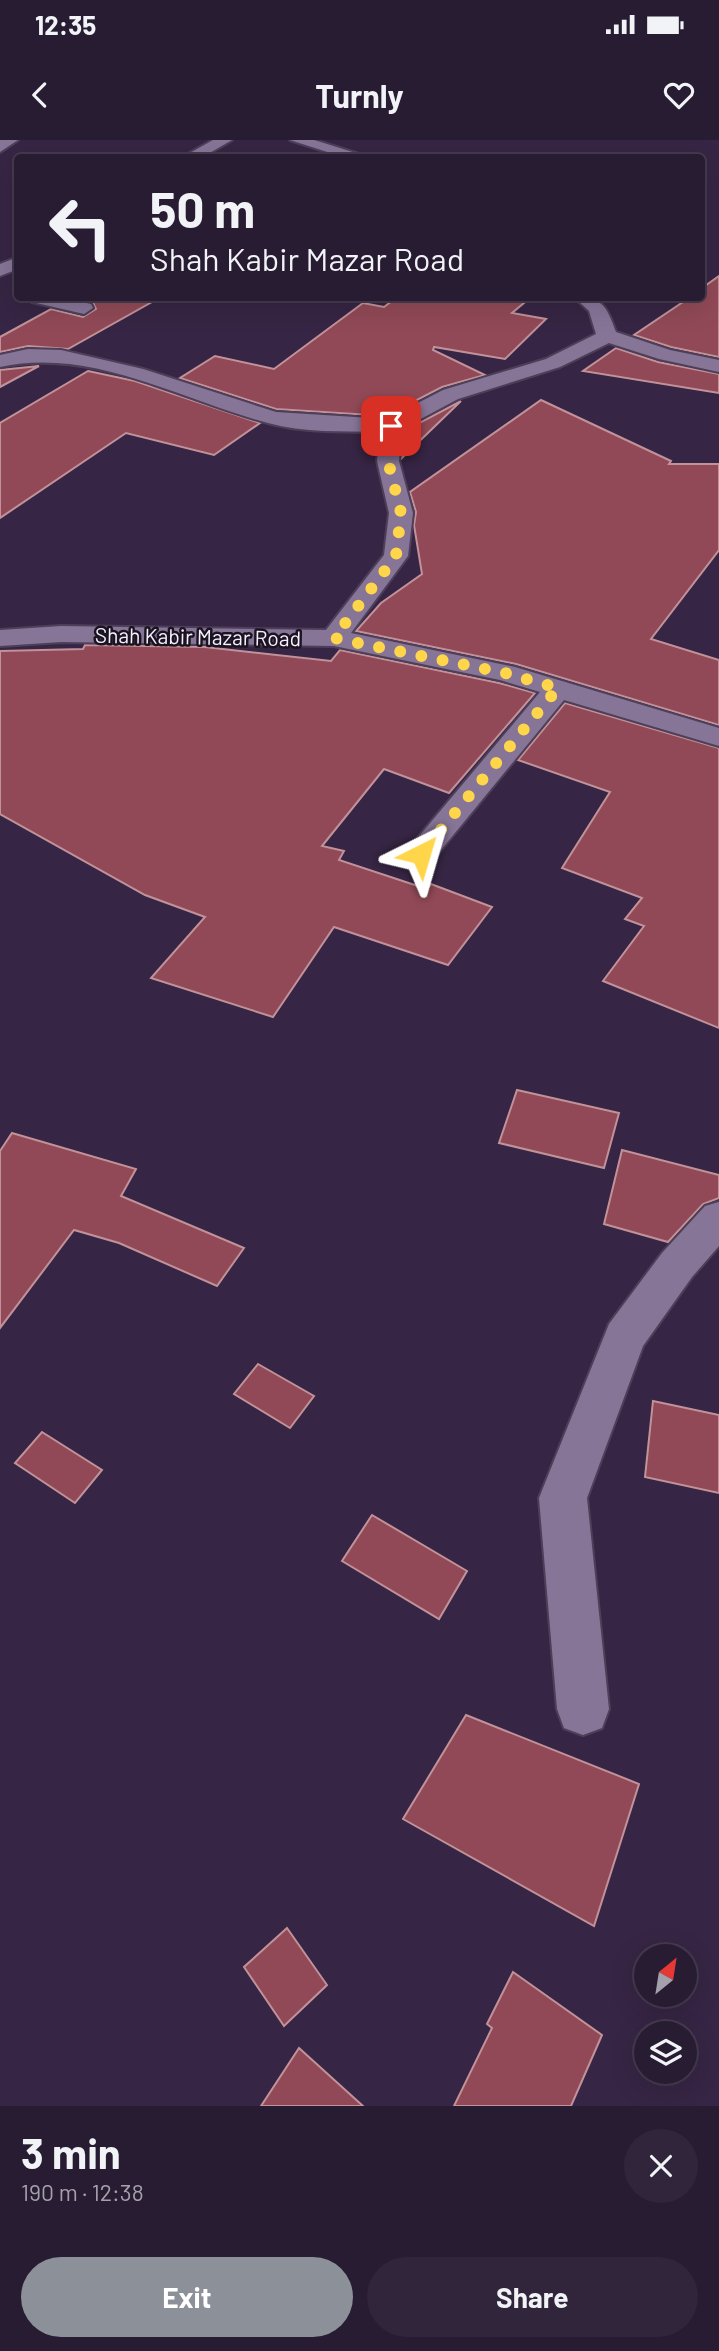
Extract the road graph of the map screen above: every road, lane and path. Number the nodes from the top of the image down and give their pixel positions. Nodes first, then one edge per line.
1 (11, 140) edge
2 (225, 140) edge
3 (297, 140) edge
4 (0, 146) edge
5 (196, 154) edge
6 (350, 154) edge
7 (52, 301) edge
8 (588, 301) edge
9 (84, 308) dead end
10 (607, 336) junction
11 (0, 362) edge
12 (719, 366) edge
13 (391, 426) junction
14 (0, 638) edge
15 (334, 638) junction
16 (558, 688) junction
17 (719, 737) edge
18 (421, 854) dead end
19 (719, 1218) edge
20 (583, 1709) dead end

1 - 4 street
2 - 5 street
3 - 6 street
7 - 9 street
8 - 10 street
10 - 12 street
10 - 13 street
11 - 13 street
13 - 15 street
14 - 15 street, Shah Kabir Mazar Road
15 - 16 street, Shah Kabir Mazar Road
16 - 17 street, Shah Kabir Mazar Road
16 - 18 street
19 - 20 street

